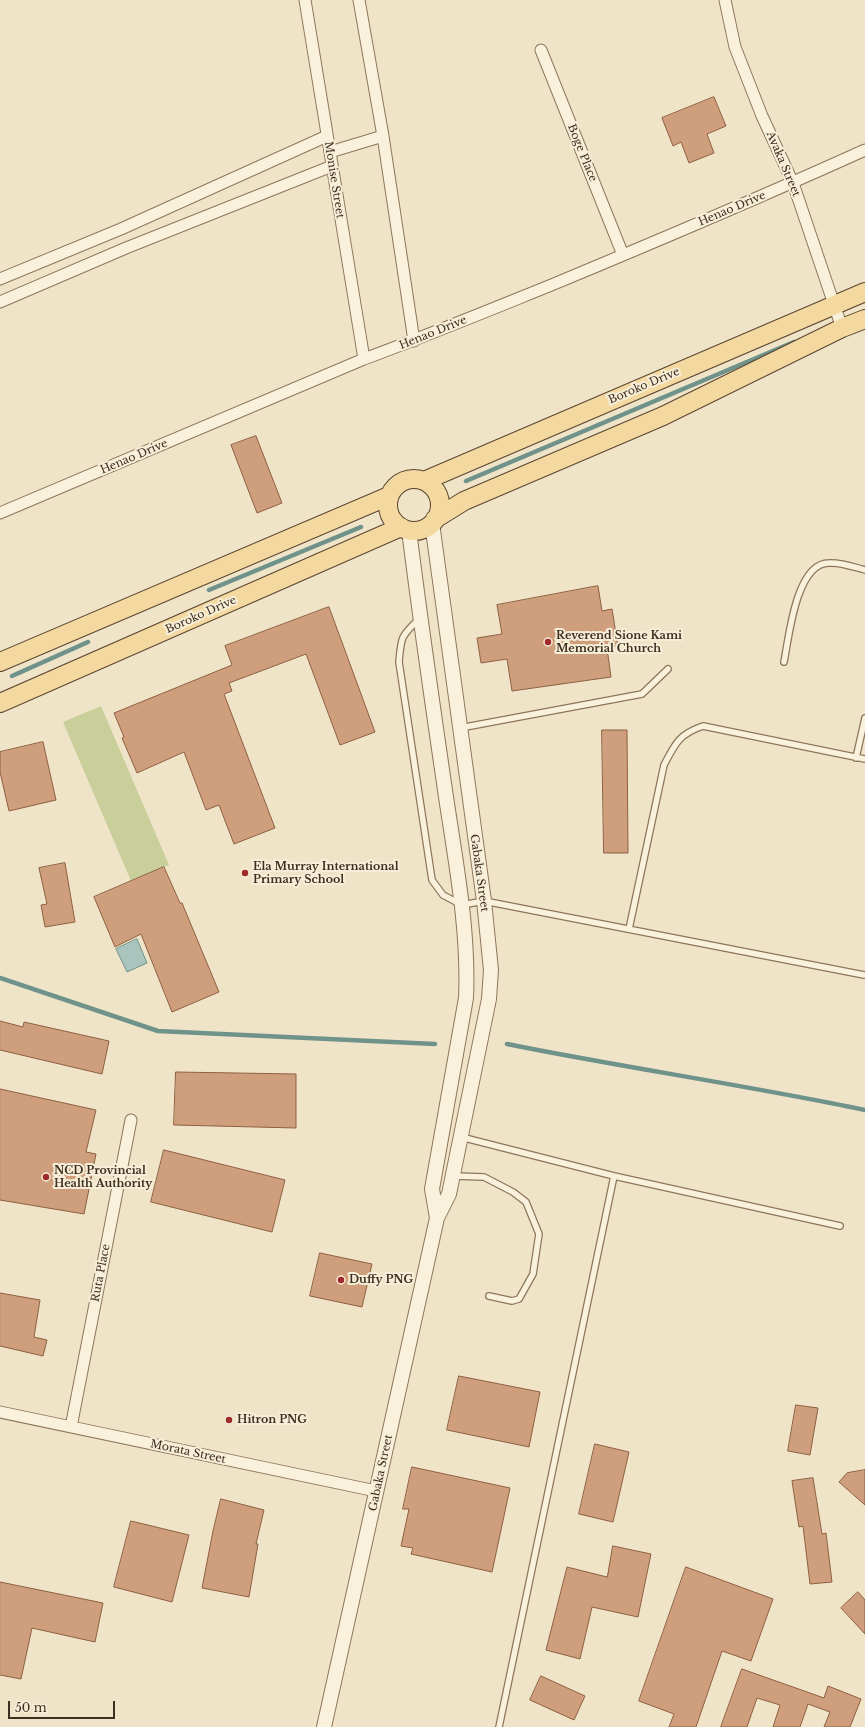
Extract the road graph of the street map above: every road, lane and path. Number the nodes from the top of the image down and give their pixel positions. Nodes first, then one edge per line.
1 (305, 0) edge
2 (359, 0) edge
3 (725, 0) edge
4 (541, 50) dead end
5 (327, 136) junction
6 (383, 136) junction
7 (865, 150) edge
8 (330, 152) junction
9 (332, 166) junction
10 (793, 183) junction
11 (623, 255) junction
12 (0, 279) edge
13 (865, 292) edge
14 (0, 302) edge
15 (833, 305) junction
16 (865, 319) edge
17 (842, 328) junction
18 (414, 341) junction
19 (364, 360) junction
20 (424, 481) junction
21 (389, 496) junction
22 (0, 513) edge
23 (433, 521) junction
24 (405, 529) junction
25 (865, 570) edge
26 (420, 619) junction
27 (0, 662) edge
28 (784, 662) dead end
29 (668, 669) dead end
30 (0, 702) edge
31 (865, 718) edge
32 (460, 728) junction
33 (856, 758) junction
34 (865, 760) edge
35 (484, 901) junction
36 (462, 905) junction
37 (629, 929) junction
38 (864, 974) dead end
39 (131, 1120) dead end
40 (461, 1137) junction
41 (453, 1176) junction
42 (614, 1176) junction
43 (437, 1218) junction
44 (840, 1226) dead end
45 (489, 1296) dead end
46 (0, 1412) edge
47 (72, 1427) junction
48 (376, 1491) junction
49 (324, 1727) edge
50 (499, 1727) edge

1 - 5 street, Monise Street
2 - 6 street
3 - 10 street, Avaka Street
4 - 11 street, Boge Place
5 - 8 street, Monise Street
5 - 12 street
6 - 8 street
6 - 18 street
7 - 10 street, Henao Drive
8 - 9 street, Monise Street
9 - 14 street
9 - 19 street, Monise Street
10 - 11 street, Henao Drive
10 - 15 street, Avaka Street
11 - 18 street, Henao Drive
13 - 15 main road, Boroko Drive
15 - 17 street, Avaka Street
15 - 20 main road, Boroko Drive
16 - 17 main road
17 - 23 main road
18 - 19 street, Henao Drive
19 - 22 street, Henao Drive
20 - 21 main road
20 - 23 main road
21 - 24 main road
21 - 27 main road
23 - 24 main road
23 - 32 street, Gabaka Street
24 - 26 street, Gabaka Street
24 - 30 main road, Boroko Drive
25 - 28 lane
26 - 36 street, Gabaka Street
26 - 36 lane
29 - 32 lane
31 - 33 lane
32 - 35 street, Gabaka Street
33 - 34 lane
33 - 37 lane
35 - 36 lane
35 - 37 lane
35 - 40 street, Gabaka Street
36 - 43 street, Gabaka Street
37 - 38 lane
39 - 47 street, Ruta Place
40 - 41 street, Gabaka Street
40 - 42 lane
41 - 43 street, Gabaka Street
41 - 45 lane
42 - 44 lane
42 - 50 lane
43 - 48 street, Gabaka Street
46 - 47 street, Morata Street
47 - 48 street, Morata Street
48 - 49 street, Gabaka Street

